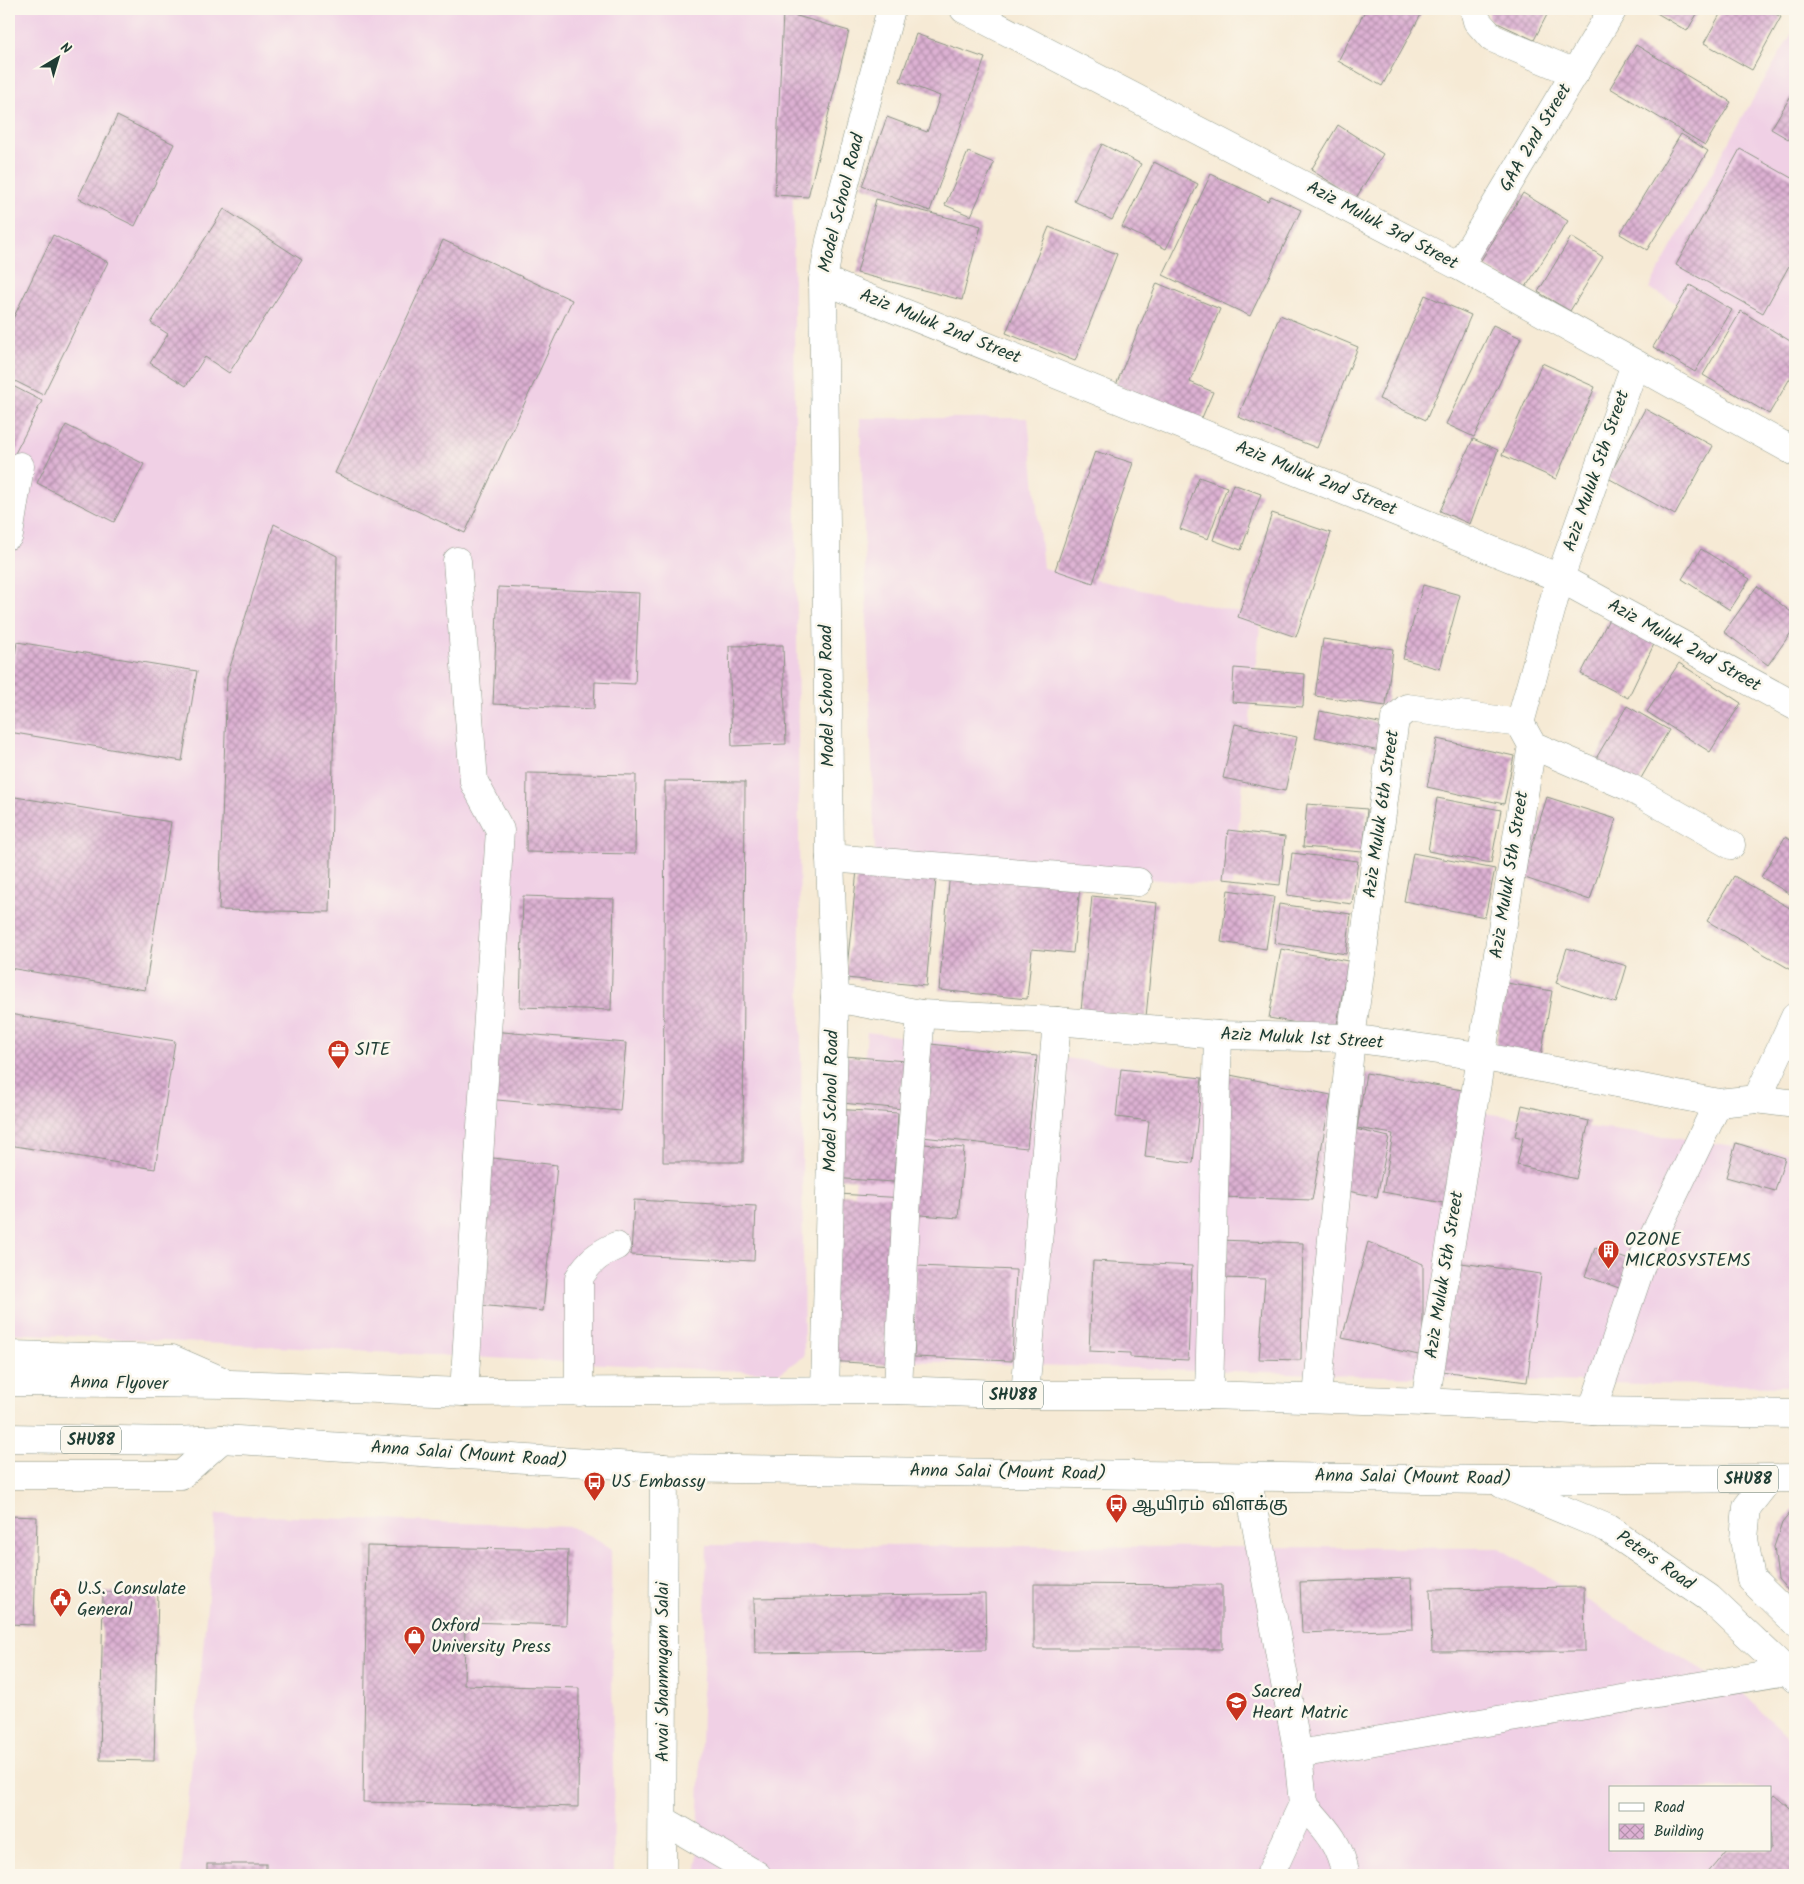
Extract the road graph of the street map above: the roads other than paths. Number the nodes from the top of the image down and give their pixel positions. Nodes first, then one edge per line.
1 (891, 9) edge
2 (964, 9) edge
3 (1474, 9) edge
4 (1613, 9) edge
5 (1575, 74) junction
6 (1459, 266) junction
7 (823, 280) junction
8 (1635, 364) junction
9 (1795, 452) edge
10 (20, 466) dead end
11 (9, 535) edge
12 (457, 561) dead end
13 (1560, 578) junction
14 (1795, 706) edge
15 (1526, 734) junction
16 (1731, 845) dead end
17 (830, 858) junction
18 (1138, 882) dead end
19 (835, 998) junction
20 (921, 1014) junction
21 (1795, 1017) edge
22 (1057, 1020) junction
23 (1218, 1035) junction
24 (1351, 1038) junction
25 (1480, 1056) junction
26 (1757, 1099) junction
27 (1718, 1104) junction
28 (1795, 1104) edge
29 (616, 1246) dead end
30 (9, 1356) edge
31 (9, 1382) edge
32 (230, 1384) junction
33 (898, 1390) junction
34 (825, 1391) junction
35 (464, 1392) junction
36 (579, 1392) junction
37 (1025, 1395) junction
38 (1209, 1395) junction
39 (1317, 1397) junction
40 (1425, 1402) junction
41 (1592, 1411) junction
42 (1795, 1414) edge
43 (9, 1438) edge
44 (222, 1439) junction
45 (664, 1468) junction
46 (9, 1475) edge
47 (1247, 1476) junction
48 (1782, 1479) edge
49 (1491, 1480) junction
50 (1795, 1622) edge
51 (1791, 1675) edge
52 (1298, 1754) junction
53 (1303, 1804) junction
54 (663, 1820) junction
55 (662, 1875) edge
56 (757, 1875) edge
57 (1270, 1875) edge
58 (1345, 1875) edge

1 - 7 street, Model School Road
2 - 6 street, Aziz Muluk 3rd Street
3 - 5 street
4 - 5 street, GAA 2nd Street
5 - 6 street, GAA 2nd Street
6 - 8 street, Aziz Muluk 3rd Street
7 - 13 street, Aziz Muluk 2nd Street
7 - 17 street, Model School Road
8 - 9 street, Aziz Muluk 3rd Street
8 - 13 street, Aziz Muluk 5th Street
10 - 11 street
12 - 35 street
13 - 14 street, Aziz Muluk 2nd Street
13 - 15 street, Aziz Muluk 5th Street
15 - 16 street
15 - 24 street, Aziz Muluk 6th Street
15 - 25 street, Aziz Muluk 5th Street
17 - 18 street
17 - 19 street, Model School Road
19 - 20 street, Aziz Muluk 1st Street
19 - 34 street, Model School Road
20 - 22 street, Aziz Muluk 1st Street
20 - 33 street
21 - 26 street
22 - 23 street, Aziz Muluk 1st Street
22 - 37 street
23 - 24 street, Aziz Muluk 1st Street
23 - 38 street
24 - 25 street, Aziz Muluk 1st Street
24 - 39 street
25 - 27 street, Aziz Muluk 1st Street
25 - 40 street, Aziz Muluk 5th Street
26 - 27 street, Aziz Muluk 1st Street
26 - 28 street, Aziz Muluk 1st Street
27 - 41 street
29 - 36 street
30 - 32 street
31 - 32 street, Anna Flyover / SHU88
32 - 35 street, SHU88
33 - 34 street, SHU88
33 - 37 street, SHU88
34 - 36 street, SHU88
35 - 36 street, SHU88
37 - 38 street, SHU88
38 - 39 street, SHU88
39 - 40 street, SHU88
40 - 41 street, SHU88
41 - 42 street, SHU88
43 - 44 street, SHU88
44 - 45 street, Anna Salai (Mount Road) / SHU88
44 - 46 street
45 - 47 street, Anna Salai (Mount Road) / SHU88
45 - 54 street, Avvai Shanmugam Salai
47 - 49 street, Anna Salai (Mount Road) / SHU88
47 - 52 street
48 - 49 street, Anna Salai (Mount Road) / SHU88
48 - 50 street
49 - 51 street, Peters Road
51 - 52 street
52 - 53 street
53 - 57 street
53 - 58 street
54 - 55 street, Avvai Shanmugam Salai
54 - 56 street

